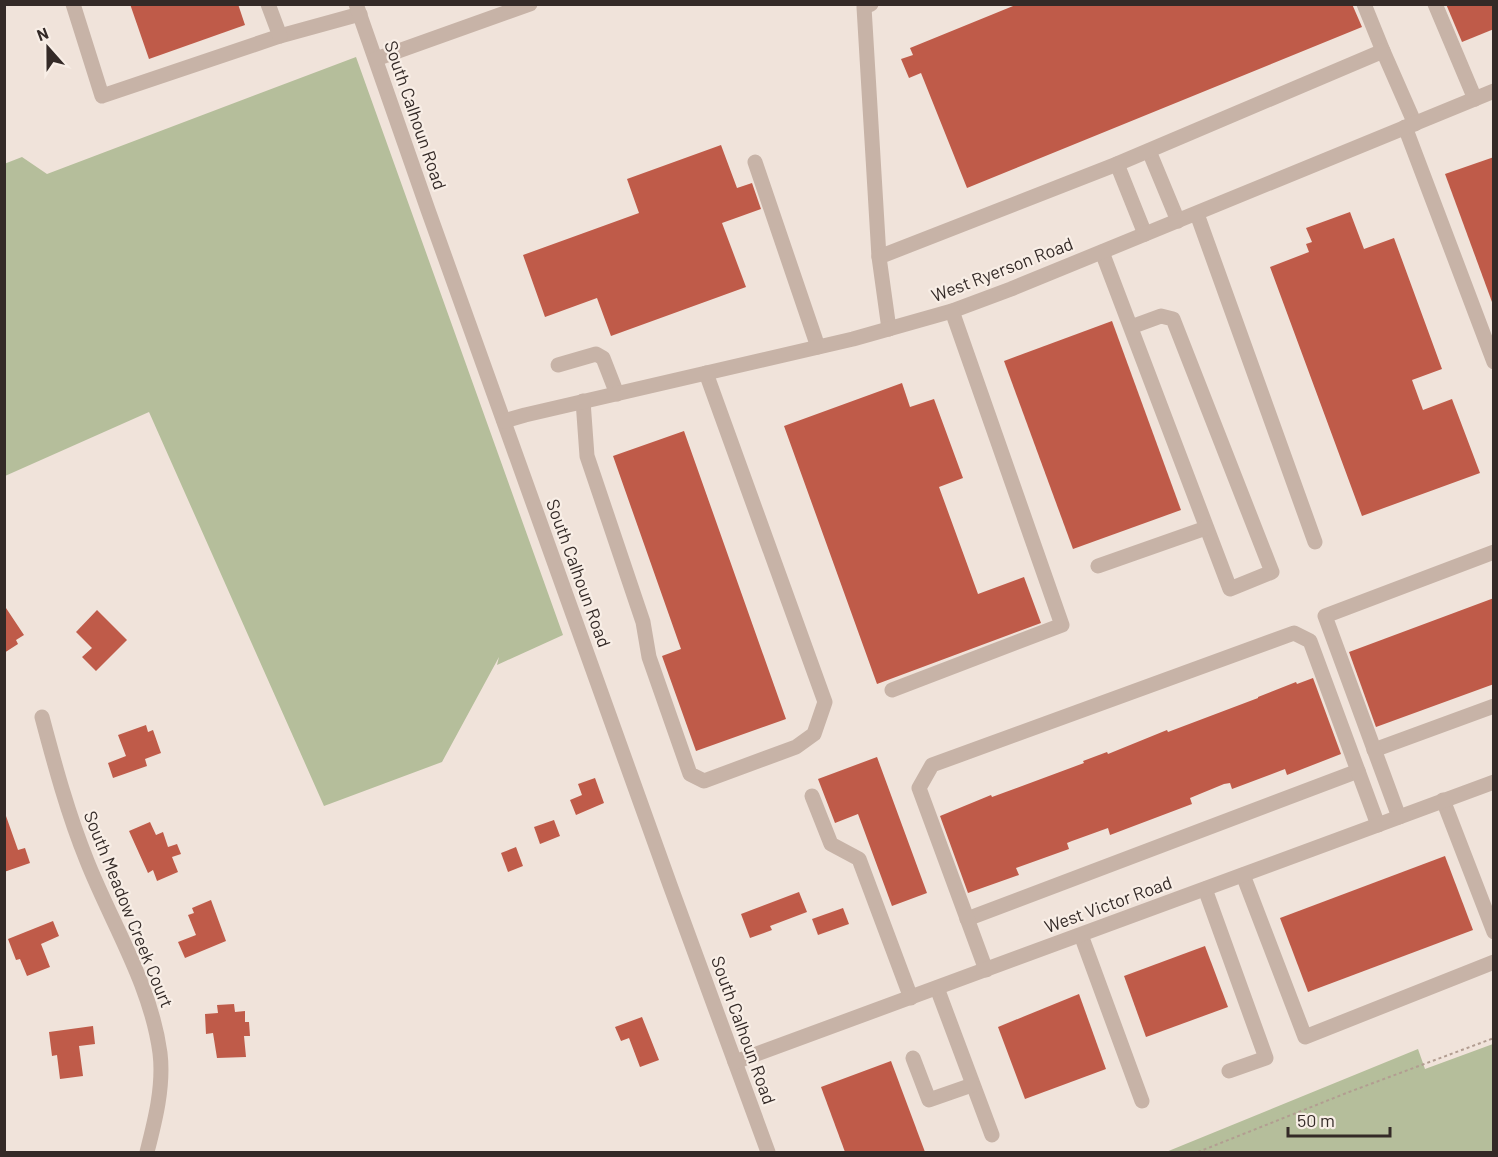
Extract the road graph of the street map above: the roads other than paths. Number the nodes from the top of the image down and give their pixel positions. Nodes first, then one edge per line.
1 (73, 4) edge
2 (268, 4) edge
3 (530, 4) edge
4 (870, 4) edge
5 (1364, 4) edge
6 (1435, 4) edge
7 (358, 9) edge
8 (280, 36) junction
9 (1383, 51) junction
10 (376, 59) junction
11 (1494, 91) edge
12 (1475, 99) junction
13 (1410, 125) junction
14 (1149, 150) junction
15 (755, 162) dead end
16 (1117, 164) junction
17 (1197, 214) junction
18 (1178, 221) junction
19 (1145, 234) junction
20 (1102, 252) junction
21 (879, 257) junction
22 (952, 311) junction
23 (1131, 327) junction
24 (889, 329) junction
25 (818, 347) junction
26 (1494, 362) edge
27 (558, 365) dead end
28 (706, 373) junction
29 (617, 393) junction
30 (583, 401) junction
31 (504, 421) junction
32 (1206, 528) junction
33 (1315, 542) dead end
34 (1494, 552) edge
35 (1098, 566) dead end
36 (892, 690) dead end
37 (1494, 706) edge
38 (42, 717) dead end
39 (1374, 750) junction
40 (1358, 771) junction
41 (1494, 782) edge
42 (812, 796) dead end
43 (1443, 801) junction
44 (1399, 817) junction
45 (1378, 825) junction
46 (1243, 875) junction
47 (1205, 889) junction
48 (967, 919) junction
49 (1494, 932) edge
50 (1081, 934) junction
51 (1494, 962) edge
52 (986, 970) junction
53 (937, 988) junction
54 (911, 998) junction
55 (913, 1058) dead end
56 (735, 1062) junction
57 (1229, 1071) dead end
58 (972, 1085) junction
59 (1142, 1101) dead end
60 (992, 1135) dead end
61 (147, 1152) edge
62 (768, 1152) edge

1 - 8 street
2 - 8 street
3 - 10 street
4 - 21 street
5 - 9 street
6 - 12 street
7 - 8 street
7 - 10 street, South Calhoun Road
9 - 13 street
9 - 14 street
10 - 31 street, South Calhoun Road
11 - 12 street, West Ryerson Road
12 - 13 street, West Ryerson Road
13 - 17 street, West Ryerson Road
13 - 26 street
14 - 16 street
14 - 18 street
15 - 25 street
16 - 19 street
16 - 21 street
17 - 18 street, West Ryerson Road
17 - 33 street
18 - 19 street, West Ryerson Road
19 - 20 street, West Ryerson Road
20 - 22 street, West Ryerson Road
20 - 23 street
21 - 24 street
22 - 24 street, West Ryerson Road
22 - 36 street
23 - 32 street
23 - 32 street
24 - 25 street, West Ryerson Road
25 - 28 street, West Ryerson Road
27 - 29 street
28 - 29 street, West Ryerson Road
28 - 30 street
29 - 30 street, West Ryerson Road
30 - 31 street, West Ryerson Road
31 - 56 street, South Calhoun Road
32 - 35 street
34 - 39 street
37 - 39 street
38 - 61 street, South Meadow Creek Court
39 - 44 street
40 - 45 street
40 - 48 street
40 - 48 street
41 - 43 street, West Victor Road
42 - 54 street
43 - 44 street, West Victor Road
43 - 49 street
44 - 45 street, West Victor Road
45 - 46 street, West Victor Road
46 - 47 street, West Victor Road
46 - 51 street
47 - 50 street, West Victor Road
47 - 57 street
48 - 52 street
50 - 52 street, West Victor Road
50 - 59 street
52 - 53 street, West Victor Road
53 - 54 street, West Victor Road
53 - 58 street
54 - 56 street, West Victor Road
55 - 58 street
56 - 62 street, South Calhoun Road
58 - 60 street

